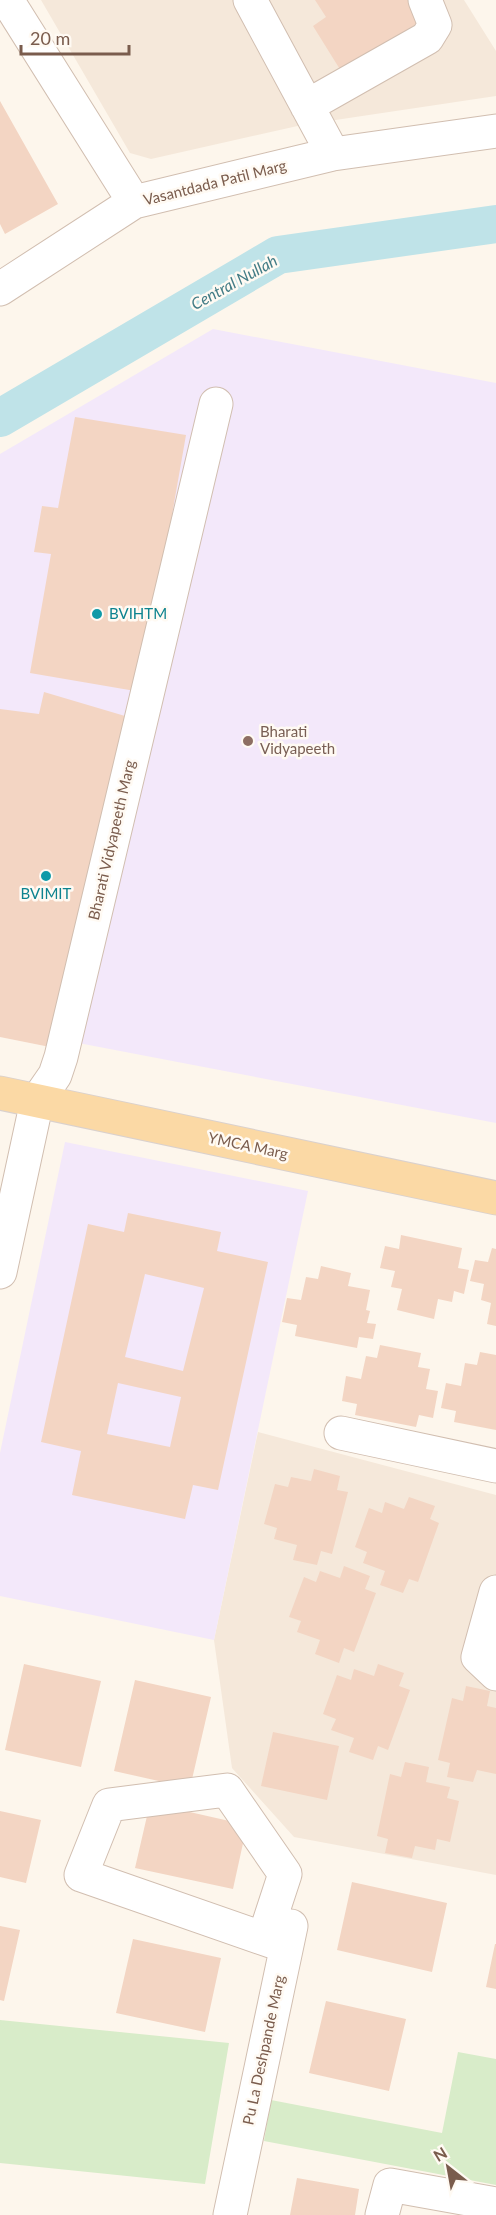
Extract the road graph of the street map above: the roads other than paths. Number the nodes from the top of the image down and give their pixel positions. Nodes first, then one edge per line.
1 (7, 0) edge
2 (250, 0) edge
3 (425, 0) edge
4 (307, 106) junction
5 (496, 131) edge
6 (333, 154) junction
7 (134, 202) junction
8 (0, 289) edge
9 (216, 404) dead end
10 (0, 1093) edge
11 (37, 1101) junction
12 (496, 1198) edge
13 (0, 1271) edge
14 (341, 1433) dead end
15 (496, 1466) edge
16 (496, 1592) edge
17 (496, 1674) edge
18 (303, 1887) dead end
19 (274, 1942) junction
20 (496, 2204) edge
21 (230, 2215) edge
22 (382, 2215) edge

1 - 7 street, Vasantdada Patil Marg
2 - 4 street
3 - 4 street
4 - 6 street
5 - 6 street, Vasantdada Patil Marg
6 - 7 street, Vasantdada Patil Marg
7 - 8 street
9 - 11 street, Bharati Vidyapeeth Marg
10 - 11 main road, YMCA Marg
11 - 12 main road, YMCA Marg
11 - 13 street, Bharati Vidyapeeth Marg
14 - 15 street
16 - 17 street
18 - 19 street, Pu La Deshpande Marg
19 - 19 street
19 - 21 street, Pu La Deshpande Marg
20 - 22 street

